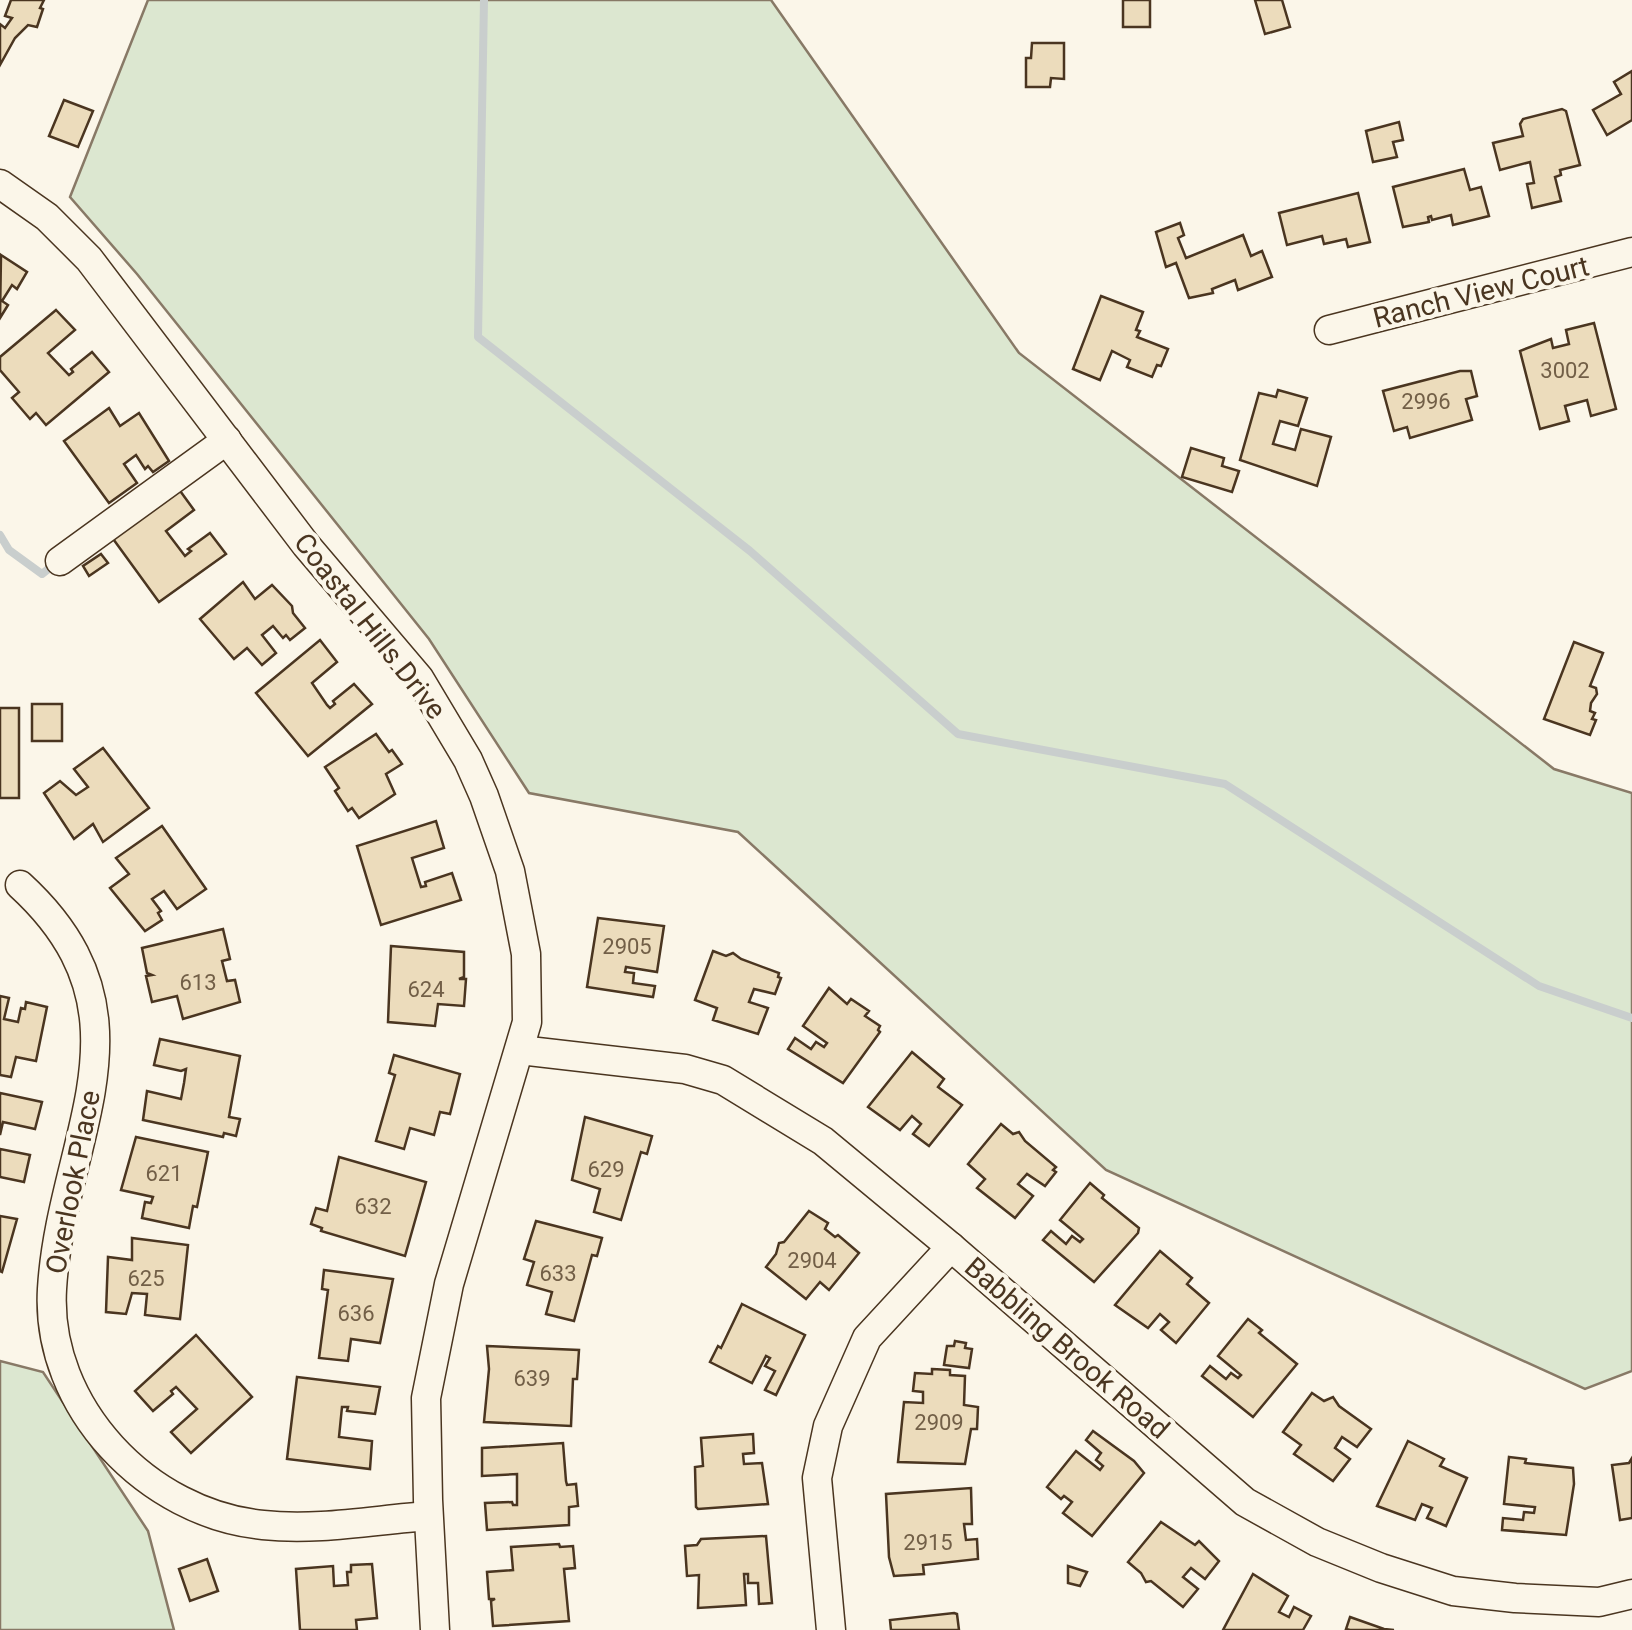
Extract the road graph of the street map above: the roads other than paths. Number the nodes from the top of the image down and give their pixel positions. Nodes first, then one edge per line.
1 (0, 184) edge
2 (1632, 252) edge
3 (1330, 330) dead end
4 (227, 440) junction
5 (60, 561) dead end
6 (20, 885) dead end
7 (520, 1050) junction
8 (952, 1247) junction
9 (428, 1516) junction
10 (1632, 1594) edge
11 (435, 1630) edge
12 (830, 1630) edge

1 - 4 street, Coastal Hills Drive
2 - 3 street, Ranch View Court
4 - 5 street
4 - 7 street, Coastal Hills Drive
6 - 9 street, Overlook Place
7 - 8 street, Babbling Brook Road
7 - 9 street, Coastal Hills Drive
8 - 10 street, Babbling Brook Road
8 - 12 street
9 - 11 street, Coastal Hills Drive

